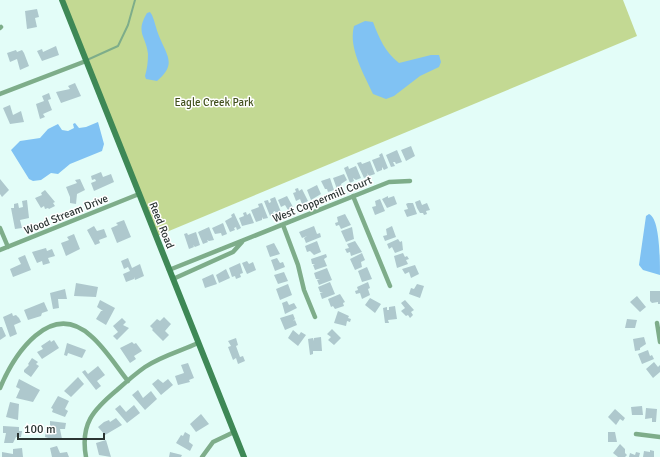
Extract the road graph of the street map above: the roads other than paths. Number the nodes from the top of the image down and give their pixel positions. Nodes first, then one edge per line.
1 (62, 0) edge
2 (135, 0) edge
3 (86, 61) junction
4 (0, 94) edge
5 (410, 181) dead end
6 (139, 194) junction
7 (353, 196) junction
8 (283, 225) junction
9 (0, 228) edge
10 (243, 241) junction
11 (8, 247) junction
12 (0, 250) edge
13 (169, 270) junction
14 (173, 279) junction
15 (390, 286) dead end
16 (315, 317) dead end
17 (656, 323) dead end
18 (660, 342) edge
19 (198, 343) junction
20 (128, 381) junction
21 (1, 382) edge
22 (0, 388) edge
23 (234, 432) junction
24 (636, 434) dead end
25 (660, 437) edge
26 (86, 457) edge
27 (202, 457) edge
28 (244, 457) edge

1 - 3 main road, Reed Road
2 - 3 lane
3 - 4 street
3 - 6 main road, Reed Road
5 - 7 street, West Coppermill Court
6 - 11 street, Wood Stream Drive
6 - 13 main road, Reed Road
7 - 8 street, West Coppermill Court
7 - 15 street
8 - 10 street, West Coppermill Court
8 - 16 street
9 - 11 street
10 - 13 street, West Coppermill Court
10 - 14 street, West Coppermill Court
11 - 12 street, Wood Stream Drive
13 - 14 main road, Reed Road
14 - 19 main road, Reed Road
17 - 18 street
19 - 20 street
19 - 23 main road, Reed Road
20 - 21 street
20 - 26 street
21 - 22 street
23 - 27 street
23 - 28 main road, Reed Road
24 - 25 street

